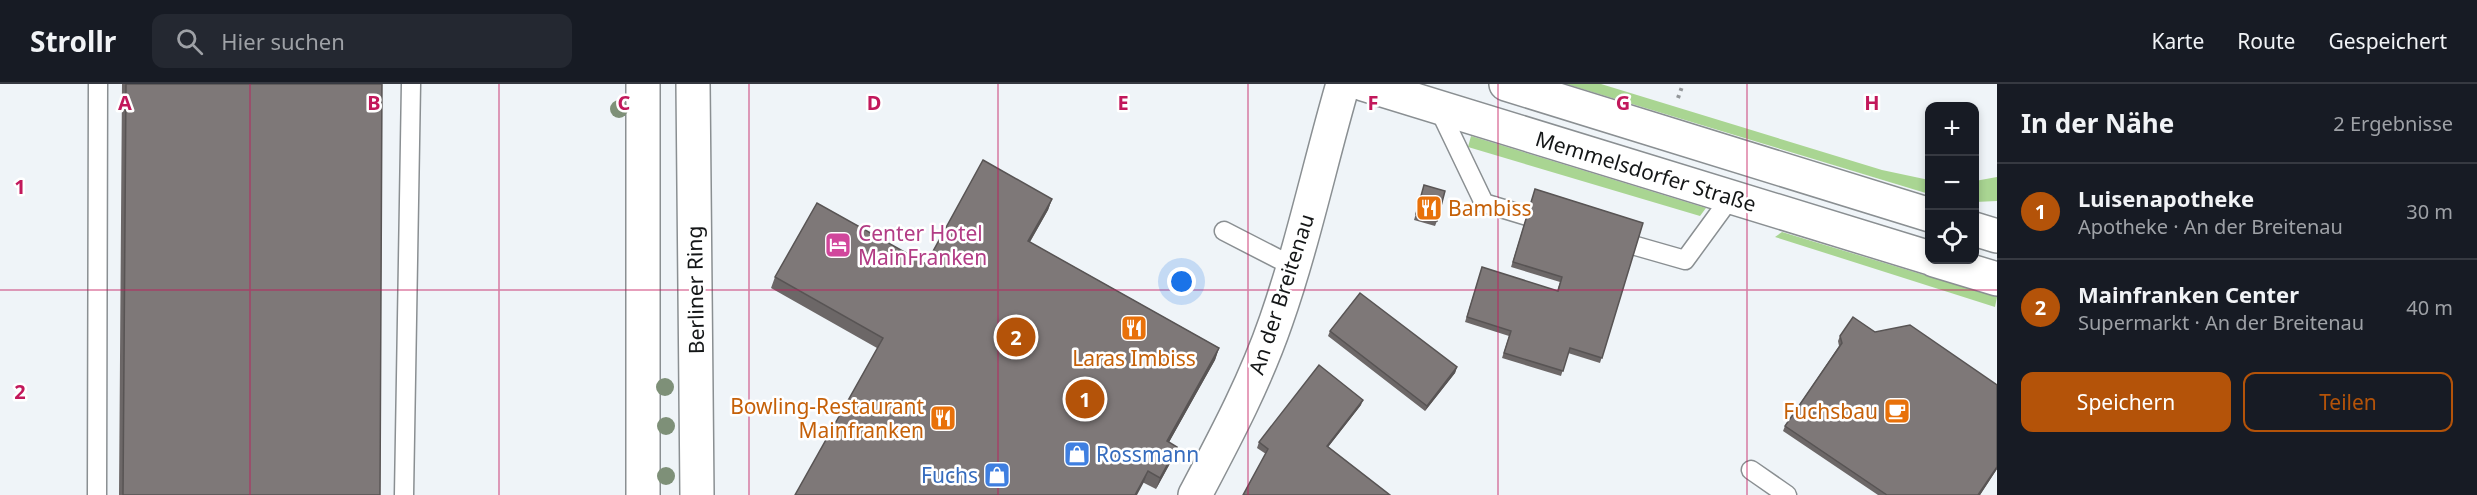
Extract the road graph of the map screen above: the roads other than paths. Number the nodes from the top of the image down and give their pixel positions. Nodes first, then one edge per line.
1 (98, 84) edge
2 (411, 84) edge
3 (643, 84) edge
4 (693, 84) edge
5 (1343, 84) edge
6 (1363, 84) edge
7 (1506, 84) edge
8 (1438, 107) junction
9 (1731, 197) junction
10 (1925, 214) edge
11 (1527, 216) edge
12 (1224, 231) dead end
13 (1979, 231) edge
14 (1997, 236) edge
15 (1636, 246) edge
16 (1925, 257) edge
17 (1947, 264) edge
18 (1294, 267) junction
19 (1997, 279) edge
20 (1751, 470) dead end
21 (97, 495) edge
22 (404, 495) edge
23 (643, 495) edge
24 (697, 495) edge
25 (1195, 495) edge
26 (1787, 495) edge

1 - 21 lane
2 - 22 lane
3 - 23 main road
4 - 24 main road, Berliner Ring
5 - 18 main road, An der Breitenau
6 - 8 main road, Memmelsdorfer Straße
7 - 10 main road, Memmelsdorfer Straße
8 - 9 main road, Memmelsdorfer Straße
8 - 11 lane
9 - 15 lane
9 - 16 main road, Memmelsdorfer Straße
12 - 18 lane
13 - 14 main road
17 - 19 main road
18 - 25 main road, An der Breitenau
20 - 26 lane

